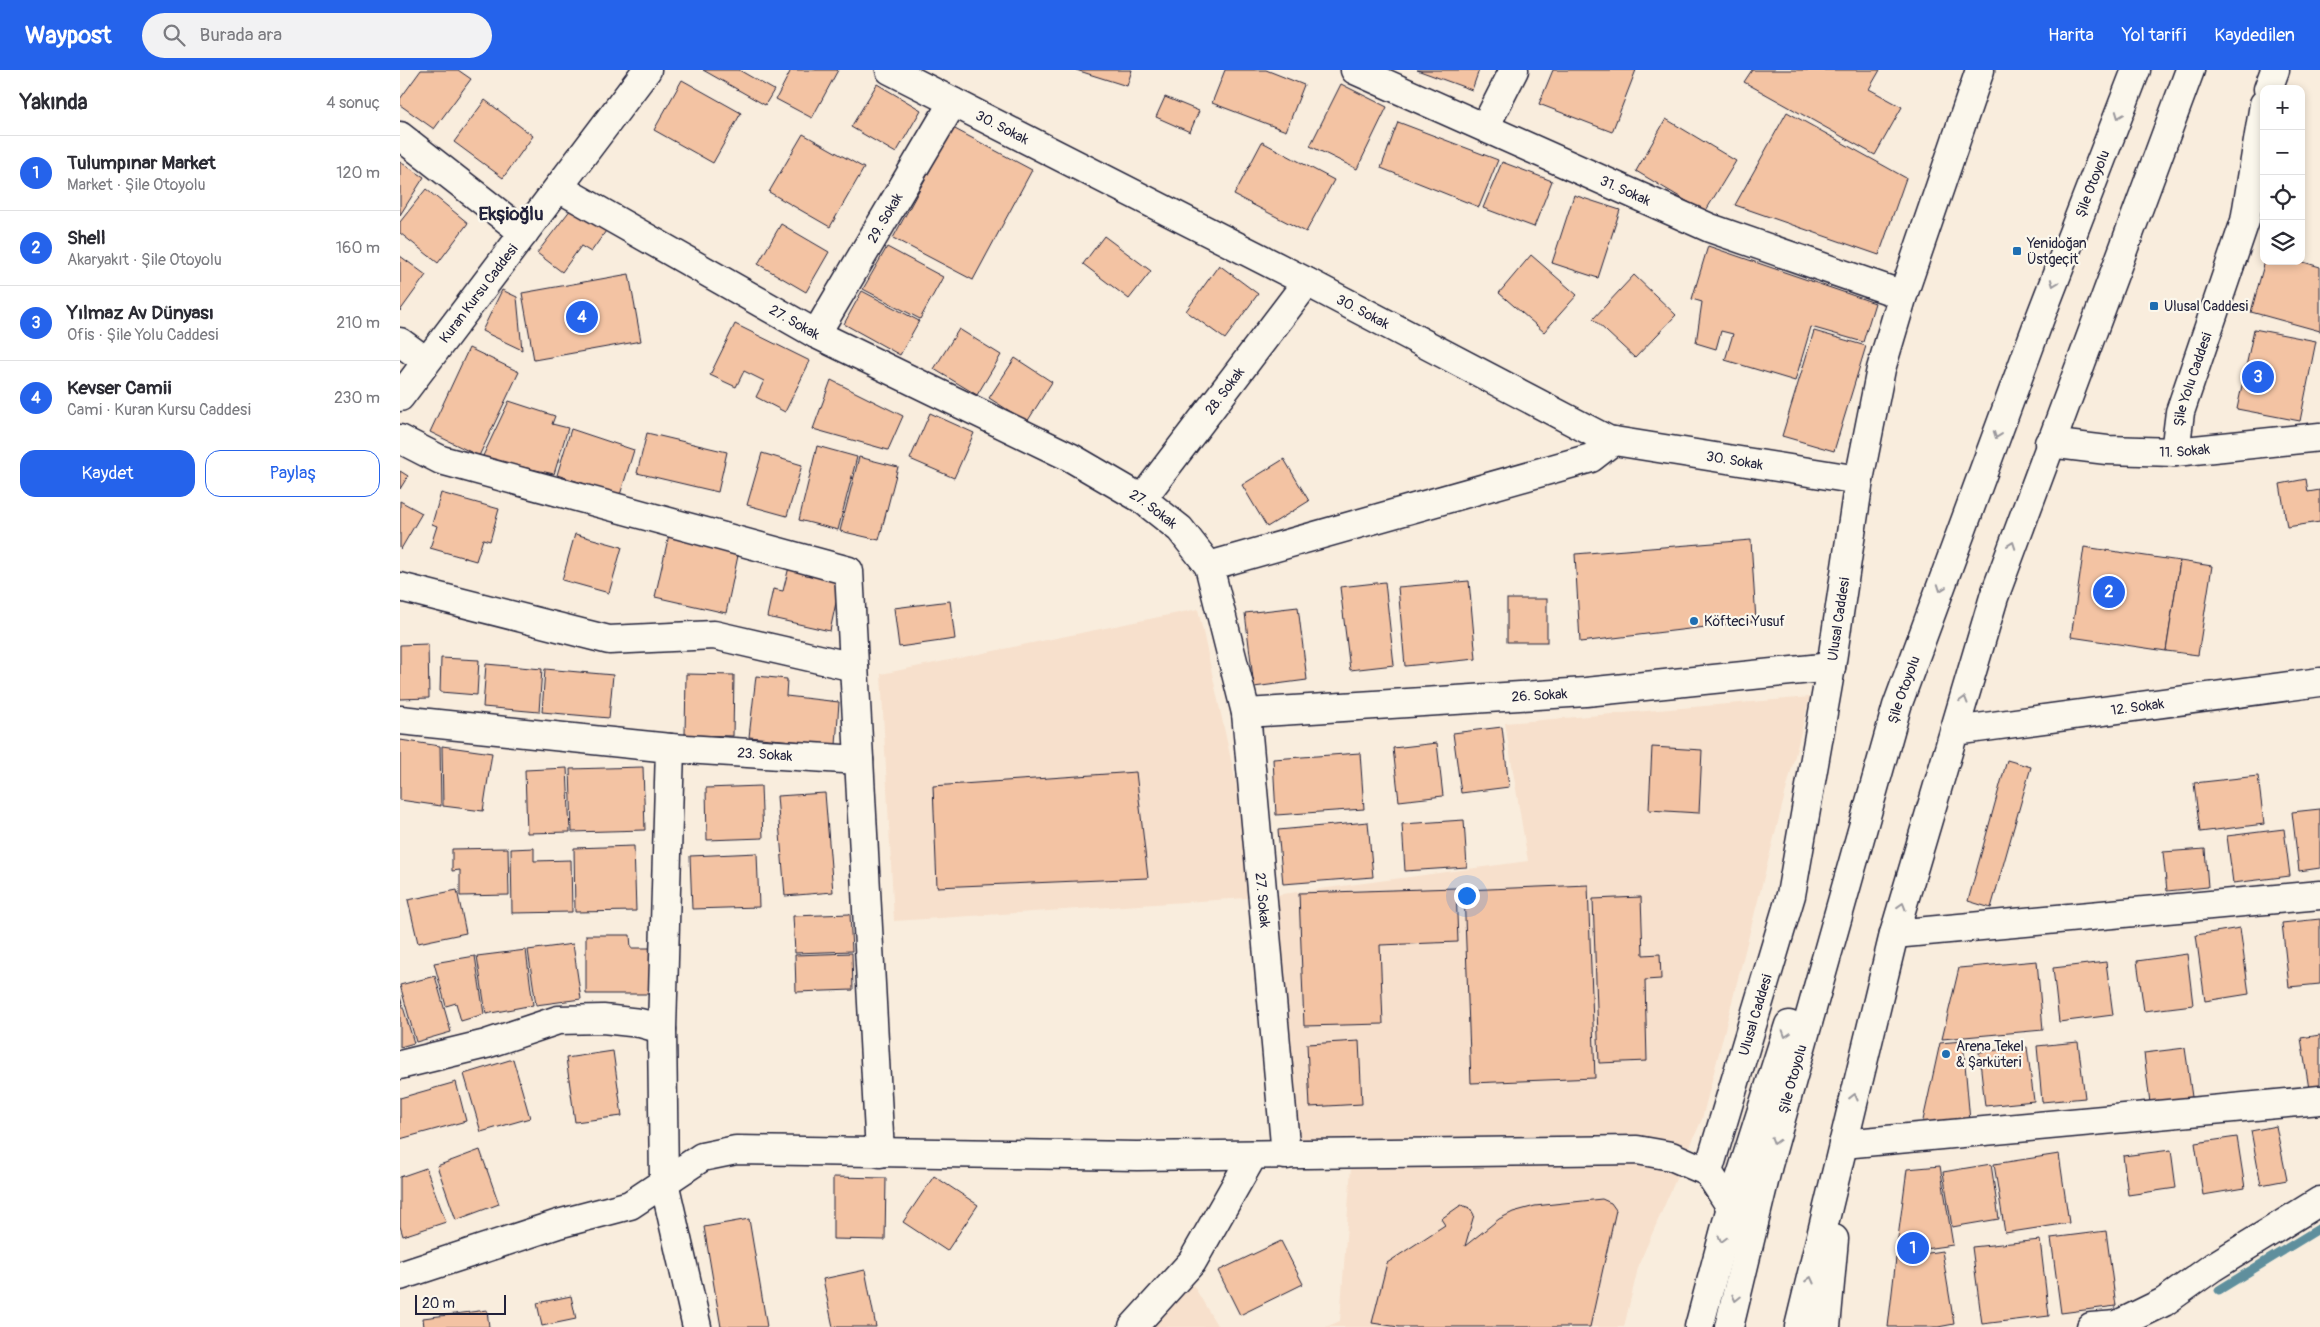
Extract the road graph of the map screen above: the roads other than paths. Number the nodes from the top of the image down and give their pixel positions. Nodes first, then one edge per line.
1 (647, 70) edge
2 (890, 70) edge
3 (1355, 70) edge
4 (1514, 70) edge
5 (1980, 70) edge
6 (2136, 70) edge
7 (2190, 70) edge
8 (2275, 70) edge
9 (2269, 85) edge
10 (952, 102) junction
11 (1485, 127) junction
12 (2260, 129) edge
13 (400, 136) edge
14 (559, 188) junction
15 (524, 233) junction
16 (1307, 282) junction
17 (1903, 295) junction
18 (816, 334) junction
19 (400, 342) edge
20 (426, 361) junction
21 (400, 397) edge
22 (2320, 437) edge
23 (400, 440) edge
24 (1613, 441) junction
25 (2049, 443) junction
26 (2175, 452) junction
27 (1859, 480) junction
28 (1142, 499) junction
29 (1209, 566) junction
30 (400, 587) edge
31 (854, 667) junction
32 (1831, 668) junction
33 (2320, 682) edge
34 (1897, 706) junction
35 (1246, 713) junction
36 (400, 720) edge
37 (1955, 731) junction
38 (670, 748) junction
39 (859, 760) junction
40 (2320, 895) edge
41 (1894, 934) junction
42 (662, 1029) junction
43 (400, 1065) edge
44 (2320, 1100) edge
45 (1843, 1144) junction
46 (880, 1153) junction
47 (1252, 1155) junction
48 (1286, 1155) junction
49 (1708, 1172) junction
50 (664, 1182) junction
51 (2320, 1201) edge
52 (1731, 1207) junction
53 (400, 1276) edge
54 (697, 1327) edge
55 (1133, 1327) edge
56 (1699, 1327) edge
57 (1730, 1327) edge
58 (1799, 1327) edge
59 (1826, 1327) edge
60 (2092, 1327) edge

1 - 14 main road, Kuran Kursu Caddesi
2 - 10 main road, 30. Sokak
3 - 11 main road, 31. Sokak
4 - 11 main road
5 - 17 main road, Ulusal Caddesi
6 -> 34 main road, Şile Otoyolu
7 - 25 main road
8 - 9 main road
10 - 16 main road, 30. Sokak
10 - 18 main road, 29. Sokak
11 - 17 main road, 31. Sokak
12 - 26 main road, Şile Yolu Caddesi
13 - 15 main road
14 - 15 main road, Kuran Kursu Caddesi
14 - 18 main road, 27. Sokak
15 - 20 main road, Kuran Kursu Caddesi
16 - 24 main road, 30. Sokak
16 - 28 main road, 28. Sokak
17 - 27 main road, Ulusal Caddesi
18 - 28 main road, 27. Sokak
19 - 20 main road
20 - 21 main road, Kuran Kursu Caddesi
22 - 26 main road, 11. Sokak
23 - 31 main road
24 - 27 main road, 30. Sokak
24 - 29 main road
25 - 26 main road, 11. Sokak
37 -> 25 main road
27 - 32 main road, Ulusal Caddesi
28 - 29 main road, 27. Sokak
29 - 35 main road, 27. Sokak
30 - 31 main road
31 - 39 main road
32 - 35 main road, 26. Sokak
32 - 49 main road, Ulusal Caddesi
33 - 37 main road, 12. Sokak
34 -> 52 main road
34 -> 57 main road, Şile Otoyolu
35 - 48 main road, 27. Sokak
36 - 38 main road, 23. Sokak
41 -> 37 main road
38 - 39 main road, 23. Sokak
38 - 42 main road
39 - 46 main road
40 - 41 main road
45 -> 41 main road
42 - 43 main road
42 - 50 main road
44 - 45 main road
58 -> 45 main road
45 - 59 main road
46 - 47 main road
46 - 50 main road
47 - 48 main road
47 - 55 main road
48 - 49 main road
49 - 52 main road
50 - 53 main road
50 - 54 main road
51 - 60 main road
52 -> 56 main road

